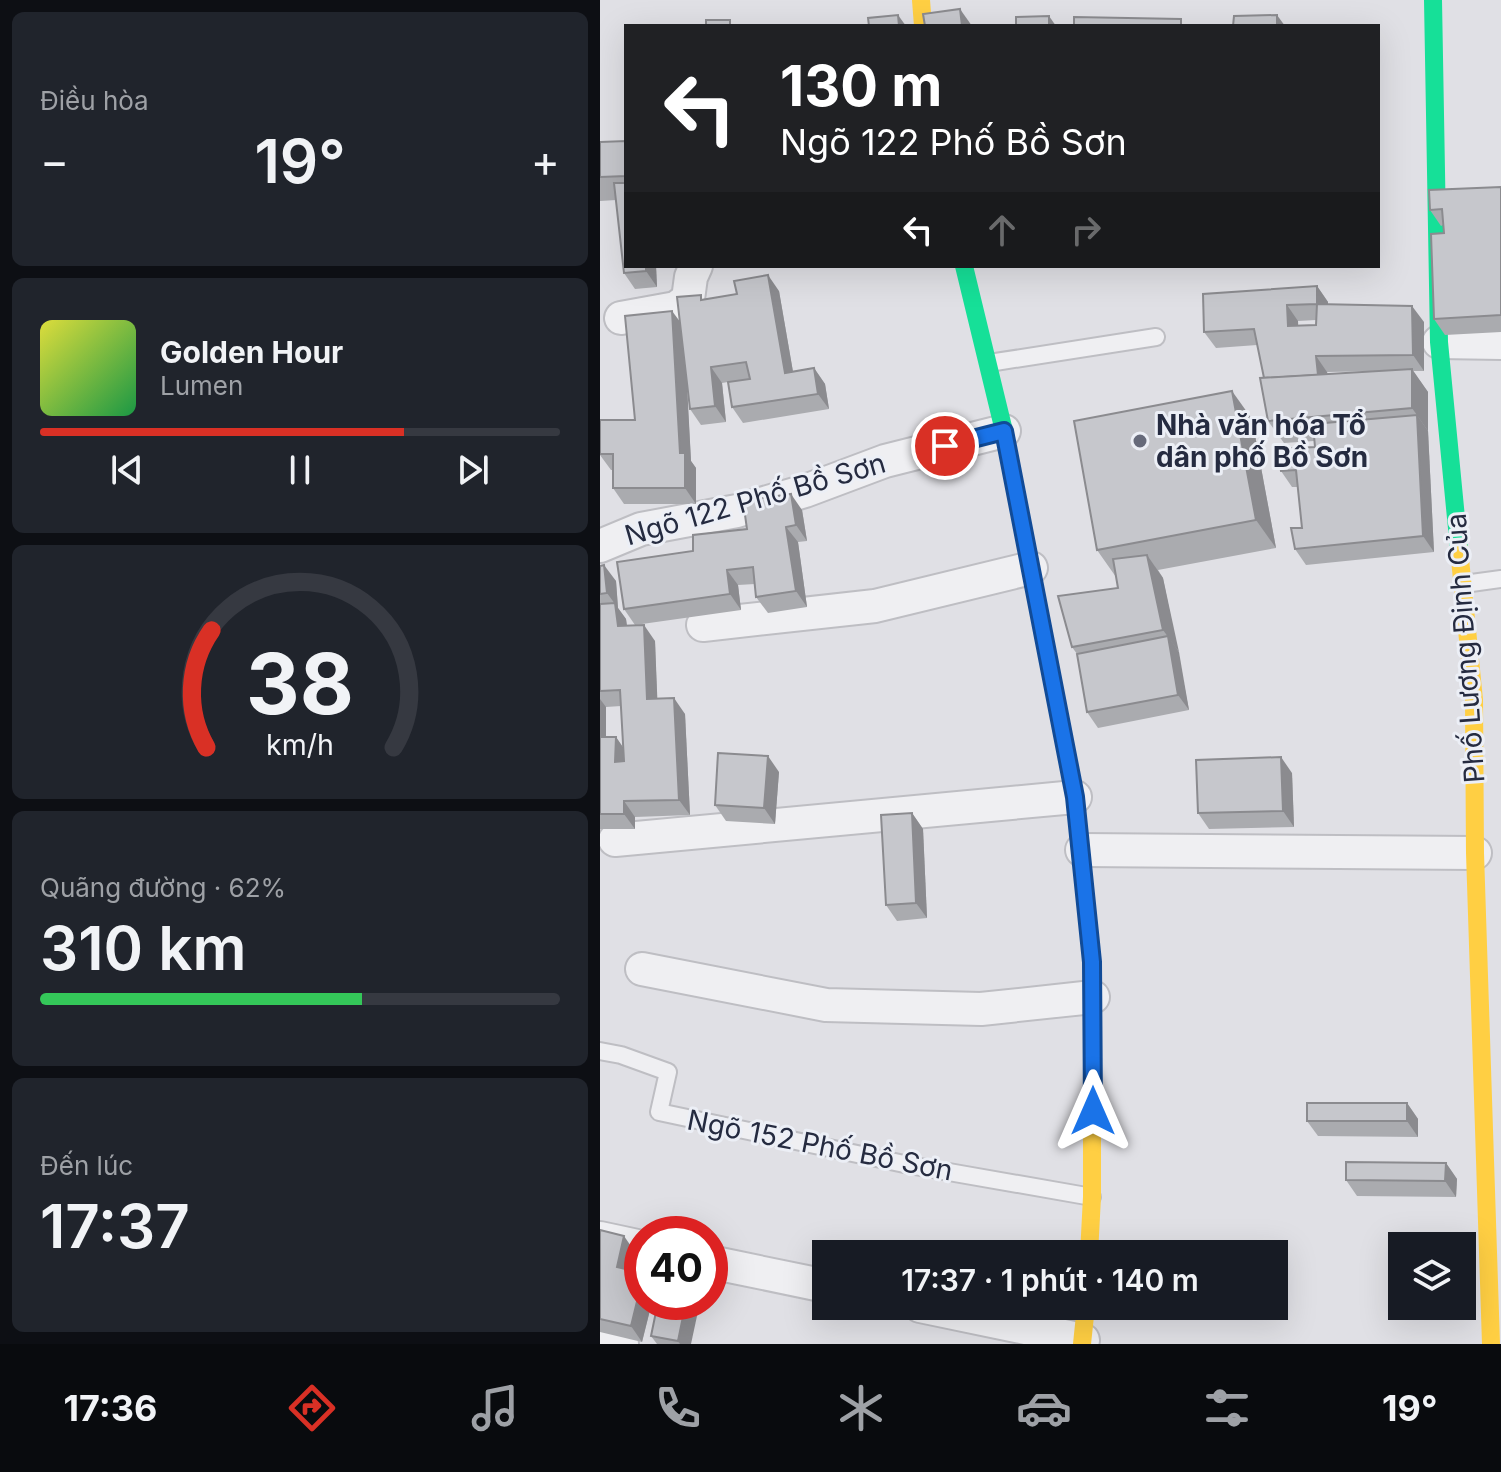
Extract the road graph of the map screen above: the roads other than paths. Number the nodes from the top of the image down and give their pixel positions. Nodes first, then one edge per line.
1 (921, 0) edge
2 (1433, 0) edge
3 (923, 24) edge
4 (695, 268) edge
5 (964, 268) edge
6 (621, 318) dead end
7 (1156, 337) dead end
8 (1439, 342) junction
9 (1501, 343) edge
10 (988, 363) junction
11 (1004, 431) junction
12 (600, 546) edge
13 (1031, 568) junction
14 (1501, 579) edge
15 (1463, 585) junction
16 (703, 625) dead end
17 (1487, 698) edge
18 (1075, 797) junction
19 (615, 840) dead end
20 (1082, 850) junction
21 (1475, 853) junction
22 (642, 969) dead end
23 (1093, 997) junction
24 (600, 1051) edge
25 (1092, 1197) junction
26 (600, 1238) edge
27 (1090, 1240) edge
28 (624, 1243) edge
29 (728, 1266) edge
30 (812, 1283) edge
31 (983, 1320) edge
32 (1085, 1320) edge
33 (600, 1338) edge
34 (1083, 1342) edge
35 (622, 1344) edge
36 (1491, 1344) edge

1 - 3 street
2 - 8 street, Phố Lương Định Của
4 - 6 street
5 - 10 street
7 - 10 lane
8 - 9 street
8 - 15 street, Phố Lương Định Của
10 - 11 street
11 - 12 street, Ngõ 122 Phố Bồ Sơn
11 - 13 street
13 - 16 street
13 - 18 street
14 - 15 lane
15 - 17 street, Phố Lương Định Của
17 - 21 street, Phố Lương Định Của
18 - 19 street
18 - 20 street
20 - 21 street
20 - 23 street
21 - 36 street, Phố Lương Định Của
22 - 23 street
23 - 25 street
24 - 25 lane, Ngõ 152 Phố Bồ Sơn
25 - 27 street
26 - 28 street
29 - 30 street
31 - 34 street
32 - 34 street
33 - 35 street

